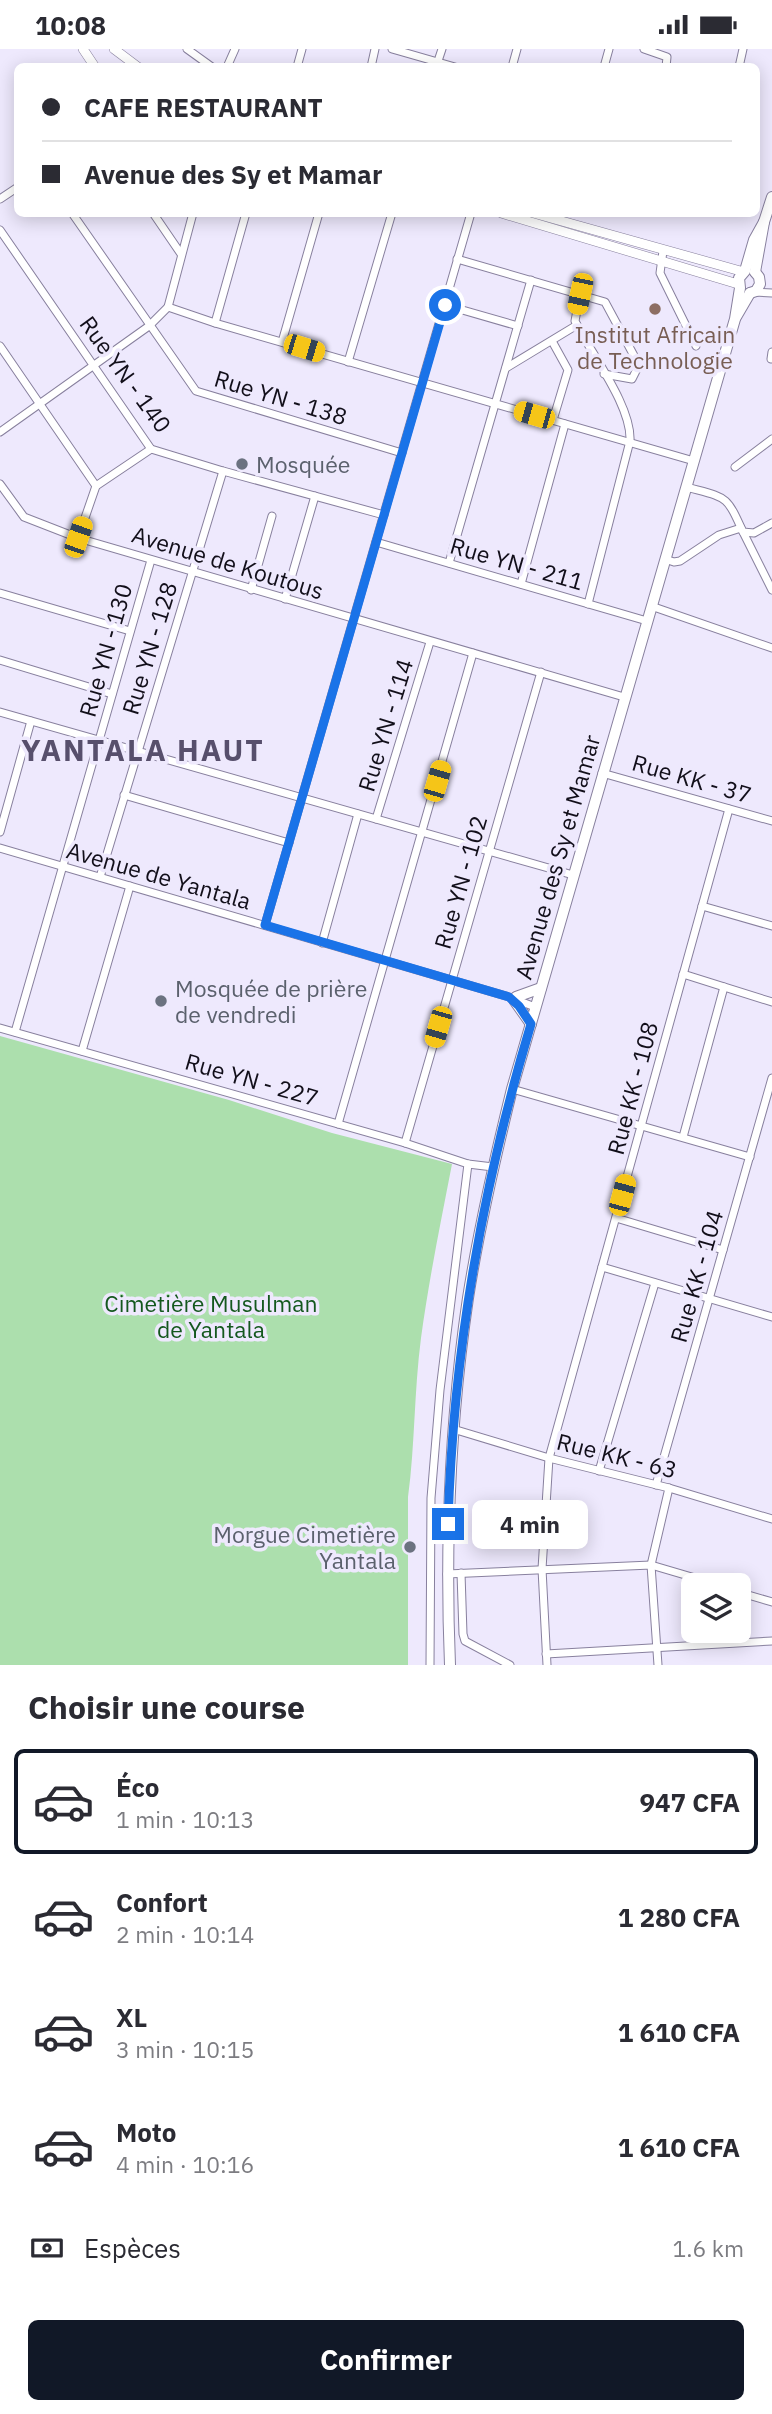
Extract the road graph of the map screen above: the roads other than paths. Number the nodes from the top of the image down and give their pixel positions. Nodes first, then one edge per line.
1 (114, 49) edge
2 (187, 49) edge
3 (392, 49) edge
4 (442, 49) edge
5 (644, 49) edge
6 (133, 63) edge
7 (206, 63) edge
8 (434, 63) edge
9 (667, 63) edge
10 (771, 203) edge
11 (75, 217) edge
12 (156, 217) edge
13 (192, 217) edge
14 (245, 217) edge
15 (318, 217) edge
16 (391, 217) edge
17 (470, 217) edge
18 (516, 217) edge
19 (545, 217) edge
20 (0, 230) edge
21 (181, 254) junction
22 (662, 256) junction
23 (457, 260) junction
24 (751, 274) junction
25 (531, 280) junction
26 (746, 289) junction
27 (772, 291) edge
28 (580, 294) junction
29 (445, 305) junction
30 (168, 307) junction
31 (215, 323) junction
32 (577, 325) junction
33 (149, 326) junction
34 (518, 326) junction
35 (552, 341) junction
36 (282, 342) junction
37 (0, 346) edge
38 (695, 346) dead end
39 (772, 352) edge
40 (771, 359) edge
41 (348, 362) junction
42 (95, 365) junction
43 (506, 368) junction
44 (604, 374) junction
45 (422, 383) junction
46 (40, 404) junction
47 (495, 404) junction
48 (553, 421) junction
49 (565, 424) junction
50 (0, 432) edge
51 (772, 439) edge
52 (630, 441) junction
53 (151, 449) junction
54 (402, 453) junction
55 (694, 461) junction
56 (735, 467) dead end
57 (223, 471) junction
58 (0, 484) edge
59 (96, 486) junction
60 (686, 487) junction
61 (315, 496) junction
62 (384, 515) junction
63 (272, 516) dead end
64 (772, 523) edge
65 (742, 530) junction
66 (78, 537) junction
67 (376, 542) junction
68 (666, 559) junction
69 (151, 560) junction
70 (449, 563) junction
71 (192, 572) junction
72 (521, 584) junction
73 (251, 590) junction
74 (772, 590) edge
75 (0, 593) edge
76 (285, 600) junction
77 (587, 604) junction
78 (651, 606) junction
79 (354, 619) junction
80 (647, 621) junction
81 (130, 631) junction
82 (430, 642) junction
83 (772, 648) edge
84 (473, 653) junction
85 (0, 660) edge
86 (541, 672) junction
87 (112, 694) junction
88 (624, 697) junction
89 (0, 712) edge
90 (31, 721) junction
91 (99, 740) junction
92 (138, 751) junction
93 (602, 773) junction
94 (124, 795) junction
95 (302, 798) junction
96 (729, 809) junction
97 (358, 814) junction
98 (376, 819) junction
99 (772, 821) edge
100 (0, 832) edge
101 (422, 832) junction
102 (289, 843) junction
103 (0, 848) edge
104 (489, 851) junction
105 (62, 867) junction
106 (573, 874) junction
107 (100, 877) junction
108 (130, 886) junction
109 (702, 906) junction
110 (265, 925) junction
111 (772, 926) edge
112 (322, 943) junction
113 (385, 961) junction
114 (683, 974) junction
115 (452, 981) junction
116 (724, 987) junction
117 (541, 988) junction
118 (513, 998) junction
119 (772, 1002) edge
120 (536, 1005) junction
121 (531, 1024) junction
122 (0, 1028) edge
123 (15, 1033) junction
124 (82, 1051) junction
125 (772, 1078) edge
126 (512, 1089) junction
127 (338, 1124) junction
128 (642, 1125) junction
129 (683, 1137) junction
130 (405, 1143) junction
131 (750, 1157) junction
132 (468, 1164) junction
133 (492, 1167) junction
134 (616, 1218) junction
135 (723, 1250) junction
136 (602, 1268) junction
137 (655, 1283) junction
138 (709, 1298) junction
139 (772, 1317) edge
140 (453, 1429) junction
141 (549, 1458) junction
142 (599, 1471) junction
143 (656, 1485) junction
144 (668, 1488) junction
145 (431, 1498) junction
146 (449, 1499) junction
147 (772, 1519) edge
148 (651, 1565) junction
149 (542, 1569) junction
150 (461, 1573) junction
151 (447, 1574) junction
152 (681, 1574) edge
153 (751, 1596) edge
154 (772, 1602) edge
155 (772, 1641) edge
156 (657, 1647) junction
157 (546, 1654) junction
158 (430, 1665) edge
159 (450, 1665) edge
160 (510, 1665) edge
161 (547, 1665) edge
162 (658, 1665) edge

1 - 6 main road
2 - 7 street
3 - 8 street
4 - 8 street
5 - 9 street
10 - 24 highway
11 - 33 street, Rue YN - 138
12 - 21 street
13 - 21 street
14 - 31 street
15 - 36 street
16 - 41 street
17 - 23 street
18 - 22 main road
19 - 22 main road
20 - 42 street, Rue YN - 140
21 - 30 street
22 - 24 main road
22 - 26 main road
22 - 38 street
23 - 25 street
23 - 29 street
24 - 26 highway
24 - 26 highway
24 - 27 street
25 - 28 street
25 - 34 street
26 - 27 street
26 - 55 highway, Avenue des Sy et Mamar
28 - 32 street
28 - 44 street
29 - 34 street
29 - 45 street
30 - 31 street
30 - 33 street
31 - 36 street
32 - 35 street
32 - 44 street
33 - 42 street
33 - 54 street, Rue YN - 138
34 - 43 street
35 - 43 street
35 - 48 street
36 - 41 street
37 - 46 street
39 - 40 street
41 - 45 street
42 - 46 street
42 - 53 street, Rue YN - 140
43 - 47 street
44 - 52 street
45 - 47 street
45 - 54 street
46 - 50 street
46 - 59 street
47 - 48 street
47 - 70 street
48 - 49 street
49 - 52 street
49 - 72 street
51 - 56 street
52 - 55 street
52 - 77 street
53 - 57 street, Rue YN - 140
53 - 59 street
54 - 62 street
55 - 60 highway, Avenue des Sy et Mamar
57 - 61 street, Rue YN - 140
57 - 71 street, Rue YN - 128
58 - 66 street, Avenue de Koutous
59 - 66 street
60 - 65 street
60 - 68 highway, Avenue des Sy et Mamar
61 - 62 street, Rue YN - 140
61 - 76 street
62 - 67 street
63 - 73 street
64 - 65 street
65 - 68 street
65 - 74 street
66 - 69 street, Avenue de Koutous
67 - 70 street, Rue YN - 211
67 - 79 street
68 - 78 highway, Avenue des Sy et Mamar
69 - 71 street, Avenue de Koutous
69 - 81 street, Rue YN - 130
70 - 72 street, Rue YN - 211
71 - 73 street, Avenue de Koutous
71 - 92 street, Rue YN - 128
72 - 77 street, Rue YN - 211
73 - 76 street, Avenue de Koutous
75 - 81 street
76 - 79 street, Avenue de Koutous
77 - 80 street, Rue YN - 211
78 - 80 highway, Avenue des Sy et Mamar
78 - 83 street
79 - 82 street, Avenue de Koutous
79 - 95 street
80 - 88 highway, Avenue des Sy et Mamar
81 - 87 street, Rue YN - 130
82 - 84 street, Avenue de Koutous
82 - 98 street, Rue YN - 114
84 - 86 street, Avenue de Koutous
84 - 101 street
85 - 87 street
86 - 88 street, Avenue de Koutous
86 - 104 street, Rue YN - 102
87 - 91 street, Rue YN - 130
88 - 93 highway, Avenue des Sy et Mamar
89 - 90 street
90 - 91 street
90 - 100 street
91 - 92 street
91 - 105 street, Rue YN - 130
92 - 94 street, Rue YN - 128
92 - 95 street
93 - 96 street, Rue KK - 37
93 - 106 highway, Avenue des Sy et Mamar
94 - 102 street
94 - 107 street, Rue YN - 128
95 - 97 street
95 - 102 street
96 - 99 street, Rue KK - 37
96 - 109 street, Rue KK - 108
97 - 98 street
97 - 112 street
98 - 101 street
101 - 104 street
101 - 113 street
102 - 110 street
103 - 105 street, Avenue de Yantala
104 - 106 street
104 - 115 street, Rue YN - 102
105 - 107 street, Avenue de Yantala
105 - 123 street, Rue YN - 130
106 - 117 highway, Avenue des Sy et Mamar
107 - 108 street, Avenue de Yantala
108 - 110 street, Avenue de Yantala
108 - 124 street
109 - 111 street
109 - 114 street, Rue KK - 108
110 - 112 street, Avenue de Yantala
112 - 113 street, Avenue de Yantala
113 - 115 street, Avenue de Yantala
113 - 127 street
114 - 116 street
114 - 128 street, Rue KK - 108
115 - 118 street, Avenue de Yantala
115 - 130 street, Rue YN - 102
116 - 119 street
116 - 129 street
117 - 118 highway
117 - 120 highway, Avenue des Sy et Mamar
118 - 120 street, Avenue de Yantala
118 - 121 highway
120 - 121 highway, Avenue des Sy et Mamar
121 - 126 highway, Avenue des Sy et Mamar
122 - 123 street, Rue YN - 227
123 - 124 street, Rue YN - 227
124 - 127 street, Rue YN - 227
125 - 131 street, Rue KK - 104
126 - 128 street
126 - 133 highway, Avenue des Sy et Mamar
127 - 130 street, Rue YN - 227
128 - 129 street
128 - 134 street, Rue KK - 108
129 - 131 street
130 - 132 street, Rue YN - 227
131 - 135 street, Rue KK - 104
132 - 133 street, Rue YN - 227
132 - 145 street
133 - 140 highway, Avenue des Sy et Mamar
134 - 135 street
134 - 136 street, Rue KK - 108
135 - 138 street, Rue KK - 104
136 - 137 street
136 - 141 street, Rue KK - 108
137 - 138 street
137 - 142 street
138 - 139 street
138 - 143 street, Rue KK - 104
140 - 141 street, Rue KK - 63
140 - 146 highway, Avenue des Sy et Mamar
141 - 142 street, Rue KK - 63
141 - 149 street, Rue KK - 108
142 - 143 street, Rue KK - 63
143 - 144 street, Rue KK - 63
144 - 147 street, Rue KK - 63
144 - 148 street
145 - 146 street
145 - 158 street
146 - 151 highway, Avenue des Sy et Mamar
148 - 149 street
148 - 152 street
148 - 156 street
149 - 150 street
149 - 157 street, Rue KK - 108
150 - 151 street
150 - 160 street
151 - 159 highway, Avenue des Sy et Mamar
153 - 154 street
155 - 156 street
156 - 157 street
156 - 162 street
157 - 161 street, Rue KK - 108

